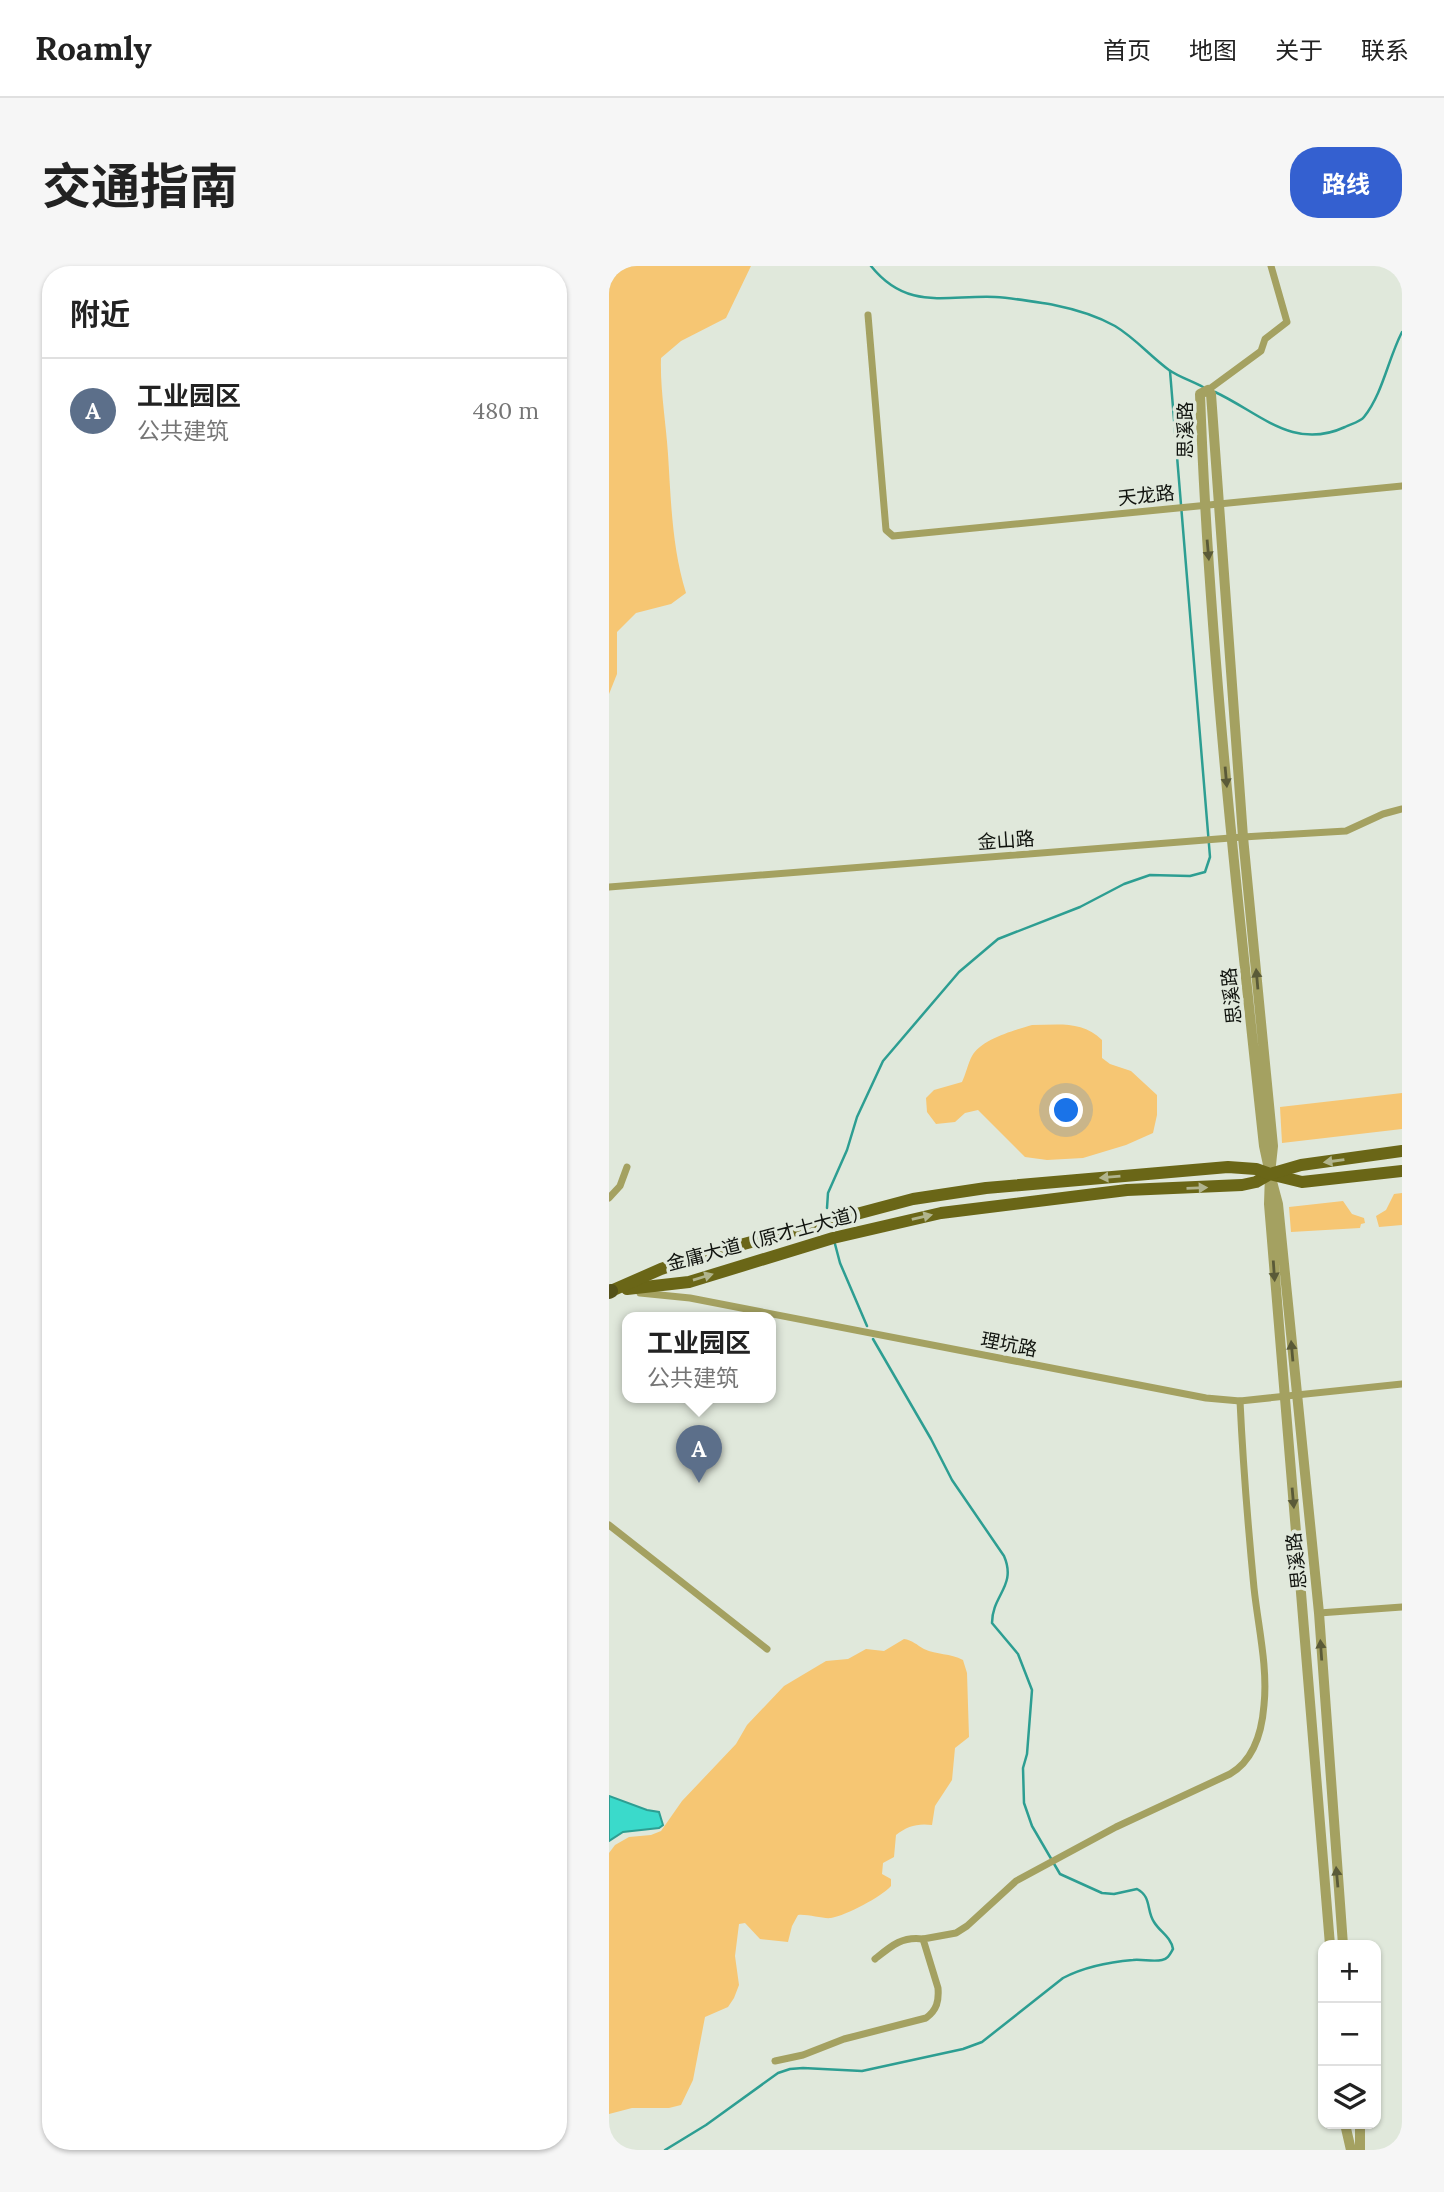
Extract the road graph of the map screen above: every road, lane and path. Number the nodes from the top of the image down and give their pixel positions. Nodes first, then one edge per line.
1 (1271, 266) edge
2 (868, 315) dead end
3 (1208, 390) junction
4 (1402, 486) edge
5 (1220, 504) junction
6 (1204, 505) junction
7 (1402, 808) edge
8 (1243, 837) junction
9 (1231, 838) junction
10 (609, 887) edge
11 (1402, 1151) edge
12 (627, 1167) dead end
13 (1402, 1171) edge
14 (1270, 1174) junction
15 (609, 1198) edge
16 (827, 1222) junction
17 (831, 1238) junction
18 (609, 1291) edge
19 (762, 1312) edge
20 (776, 1315) edge
21 (1402, 1384) edge
22 (1296, 1394) junction
23 (1284, 1397) junction
24 (1240, 1401) junction
25 (609, 1525) edge
26 (1402, 1607) edge
27 (1319, 1613) junction
28 (767, 1649) dead end
29 (923, 1940) junction
30 (1330, 1940) edge
31 (1343, 1940) edge
32 (875, 1959) dead end
33 (775, 2061) dead end
34 (1346, 2129) edge
35 (1360, 2129) edge
36 (1351, 2150) edge
37 (1360, 2150) edge

1 - 3 street
2 - 6 street, 天龙路
3 - 5 street, 思溪路
3 - 6 street, 思溪路
4 - 5 street, 天龙路
5 - 6 street, 天龙路
5 - 8 street, 思溪路
6 -> 9 street, 思溪路
7 - 8 street, 金山路
8 - 9 street, 金山路
14 -> 8 street, 思溪路
9 - 10 street, 金山路
9 - 14 street, 思溪路
11 -> 14 main road, 金庸大道（原才士大道）
12 - 15 street
13 - 14 main road, 金庸大道（原才士大道）
14 -> 16 main road, 金庸大道（原才士大道）
17 -> 14 main road, 金庸大道（原才士大道）
22 -> 14 street, 思溪路
14 -> 23 street, 思溪路
16 - 17 main road
16 - 18 main road, 金庸大道（原才士大道）
18 -> 17 main road, 金庸大道（原才士大道）
18 - 19 street, 理坑路
20 - 24 street, 理坑路
21 - 22 street, 理坑路
22 - 23 street, 理坑路
22 - 27 street, 思溪路
23 - 24 street, 理坑路
23 -> 30 street, 思溪路
24 - 29 street
25 - 28 street
26 - 27 street
31 -> 27 street, 思溪路
29 - 32 street
29 - 33 street
34 - 36 street
35 - 37 street

